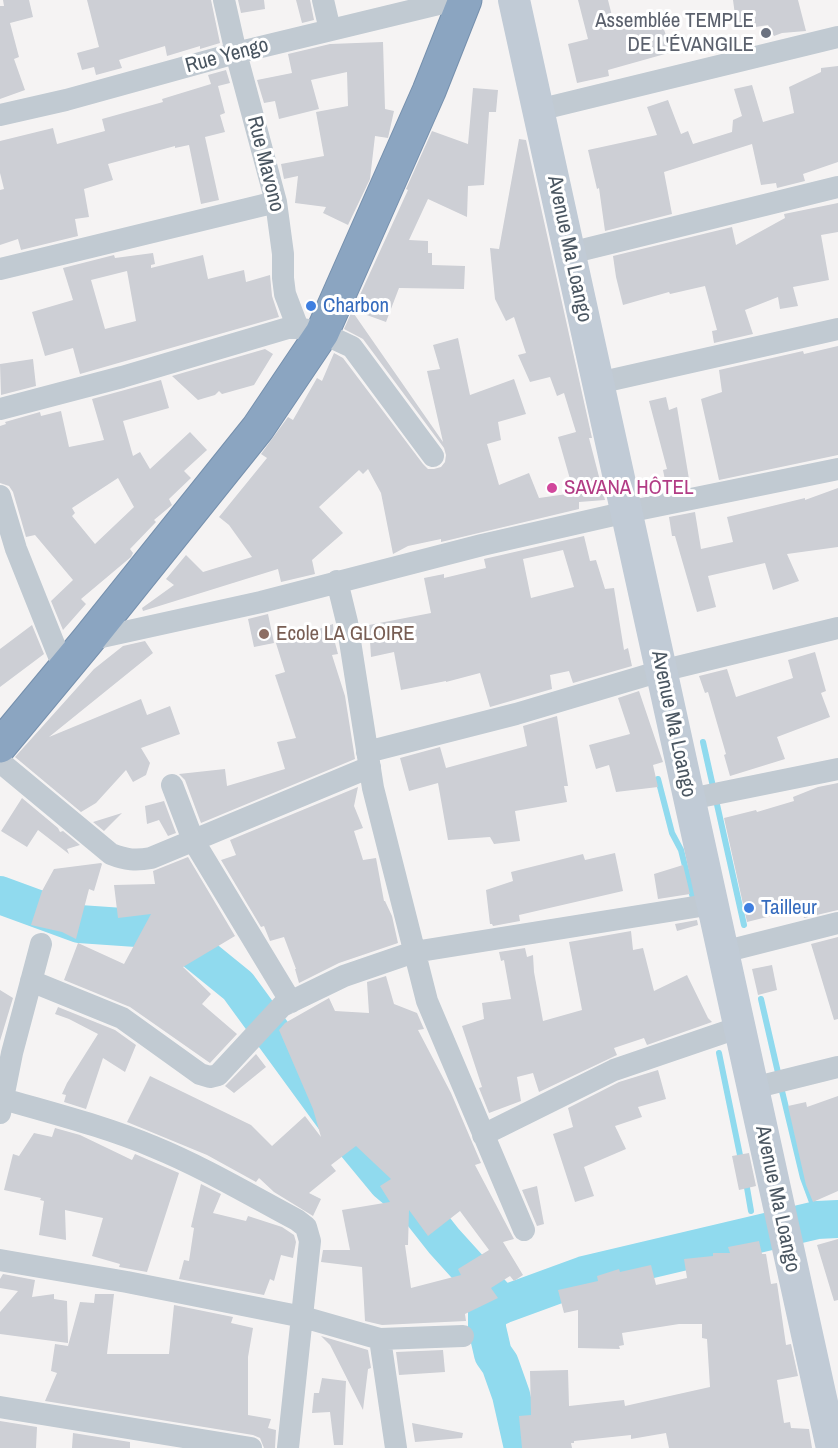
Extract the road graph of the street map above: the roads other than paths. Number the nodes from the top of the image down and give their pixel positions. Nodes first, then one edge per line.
1 (224, 0) edge
2 (324, 0) edge
3 (455, 0) edge
4 (465, 0) edge
5 (514, 0) edge
6 (330, 30) junction
7 (838, 37) edge
8 (236, 53) junction
9 (538, 110) junction
10 (0, 115) edge
11 (838, 187) edge
12 (276, 202) junction
13 (570, 253) junction
14 (0, 269) edge
15 (310, 330) junction
16 (838, 330) edge
17 (598, 383) junction
18 (0, 409) edge
19 (433, 456) dead end
20 (838, 469) edge
21 (0, 496) edge
22 (627, 512) junction
23 (8, 552) edge
24 (337, 581) junction
25 (838, 627) edge
26 (88, 640) junction
27 (64, 669) junction
28 (661, 671) junction
29 (0, 746) edge
30 (369, 760) junction
31 (0, 762) edge
32 (838, 768) edge
33 (172, 785) dead end
34 (690, 799) junction
35 (193, 840) junction
36 (713, 904) junction
37 (838, 923) edge
38 (41, 945) dead end
39 (414, 952) junction
40 (723, 952) junction
41 (31, 981) junction
42 (291, 1002) junction
43 (740, 1027) junction
44 (838, 1067) edge
45 (753, 1088) junction
46 (1, 1103) edge
47 (483, 1135) junction
48 (524, 1230) dead end
49 (0, 1260) edge
50 (303, 1317) junction
51 (463, 1336) dead end
52 (380, 1339) junction
53 (0, 1407) edge
54 (831, 1414) edge
55 (251, 1448) edge
56 (288, 1448) edge
57 (396, 1448) edge
58 (832, 1448) edge

1 - 8 street, Rue Mavono
2 - 6 street
3 - 6 street, Rue Yengo
4 - 15 highway
5 - 9 main road, Avenue Ma Loango
6 - 8 street, Rue Yengo
7 - 9 street
8 - 10 street, Rue Yengo
8 - 12 street, Rue Mavono
9 - 13 main road, Avenue Ma Loango
11 - 13 street
12 - 14 street
12 - 15 street, Rue Mavono
13 - 17 main road, Avenue Ma Loango
15 - 18 street
15 - 19 street
15 - 26 highway
16 - 17 street
17 - 22 main road, Avenue Ma Loango
20 - 22 street
21 - 23 street
22 - 24 street
22 - 28 main road, Avenue Ma Loango
23 - 27 street
24 - 26 street
24 - 30 street
25 - 28 street
26 - 27 highway
27 - 29 highway
28 - 30 street
28 - 34 main road, Avenue Ma Loango
30 - 35 street
30 - 39 street
31 - 35 street
32 - 34 street
33 - 35 street
34 - 36 main road, Avenue Ma Loango
35 - 42 street
36 - 39 street
36 - 40 main road, Avenue Ma Loango
37 - 40 street
38 - 41 street
39 - 42 street
39 - 47 street
40 - 43 main road, Avenue Ma Loango
41 - 42 street
41 - 46 street
43 - 45 main road, Avenue Ma Loango
43 - 47 street
44 - 45 street
45 - 54 main road, Avenue Ma Loango
46 - 50 street
47 - 48 street
49 - 50 street
50 - 52 street
50 - 56 street
51 - 52 street
52 - 57 street
53 - 55 street
54 - 58 main road, Avenue Ma Loango

